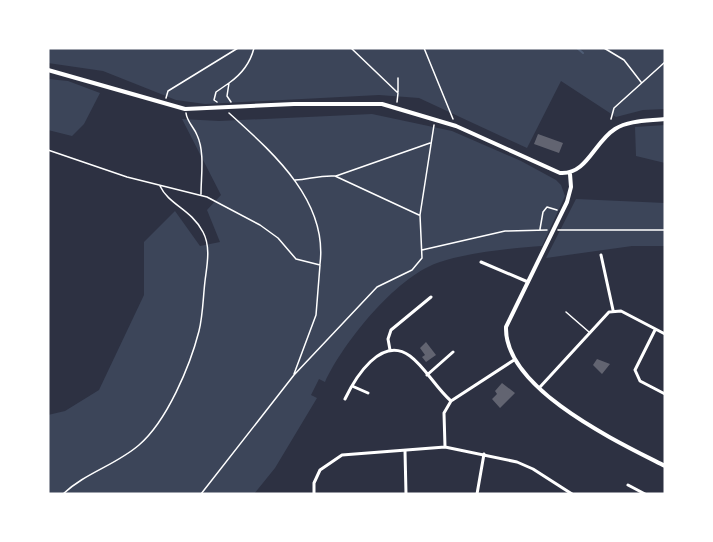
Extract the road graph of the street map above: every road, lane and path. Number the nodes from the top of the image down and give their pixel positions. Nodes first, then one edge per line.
1 (238, 48) edge
2 (255, 48) edge
3 (351, 48) edge
4 (424, 48) edge
5 (604, 48) edge
6 (665, 62) edge
7 (48, 70) edge
8 (398, 78) dead end
9 (228, 83) junction
10 (642, 83) junction
11 (398, 93) junction
12 (164, 104) junction
13 (232, 107) junction
14 (397, 107) junction
15 (185, 109) junction
16 (435, 118) junction
17 (611, 119) dead end
18 (665, 119) edge
19 (456, 126) junction
20 (431, 143) junction
21 (48, 150) edge
22 (570, 174) junction
23 (335, 176) junction
24 (295, 180) junction
25 (159, 185) junction
26 (201, 196) junction
27 (562, 211) junction
28 (420, 215) junction
29 (570, 230) dead end
30 (665, 230) edge
31 (422, 250) dead end
32 (601, 255) dead end
33 (482, 262) dead end
34 (320, 265) junction
35 (528, 282) junction
36 (431, 297) dead end
37 (613, 310) junction
38 (566, 312) dead end
39 (655, 330) junction
40 (589, 333) junction
41 (665, 334) edge
42 (390, 350) junction
43 (453, 352) dead end
44 (514, 360) junction
45 (294, 375) junction
46 (426, 375) junction
47 (352, 386) junction
48 (540, 387) junction
49 (368, 393) dead end
50 (665, 394) edge
51 (345, 399) dead end
52 (451, 401) junction
53 (445, 447) junction
54 (405, 451) junction
55 (484, 454) junction
56 (665, 466) edge
57 (628, 485) dead end
58 (63, 494) edge
59 (201, 494) edge
60 (314, 494) edge
61 (406, 494) edge
62 (477, 494) edge
63 (572, 494) edge
64 (645, 494) edge

1 - 12 path
2 - 9 path
3 - 11 path
4 - 19 path
5 - 10 path
6 - 10 path
7 - 12 street
8 - 11 path
9 - 13 path
9 - 24 path
10 - 17 path
11 - 14 path
12 - 15 street
13 - 14 street
13 - 15 street
14 - 16 street
15 - 26 path
16 - 19 street
16 - 20 path
18 - 22 street
19 - 22 street
20 - 23 path
20 - 28 path
21 - 25 path
22 - 27 street
23 - 24 path
23 - 28 path
24 - 34 path
25 - 26 path
25 - 58 path
26 - 34 path
27 - 31 path
27 - 35 street
28 - 45 path
29 - 30 path
32 - 37 street
33 - 35 street
34 - 45 path
35 - 44 street
36 - 42 street
37 - 39 street
37 - 40 street
38 - 40 lane
39 - 41 street
39 - 50 street
40 - 48 street
42 - 46 street
42 - 47 street
43 - 46 street
44 - 48 street
44 - 52 street
45 - 59 path
46 - 52 street
47 - 49 street
47 - 51 street
48 - 56 street
52 - 53 street
53 - 54 street
53 - 55 street
54 - 60 street
54 - 61 street
55 - 62 street
55 - 63 street
57 - 64 street

